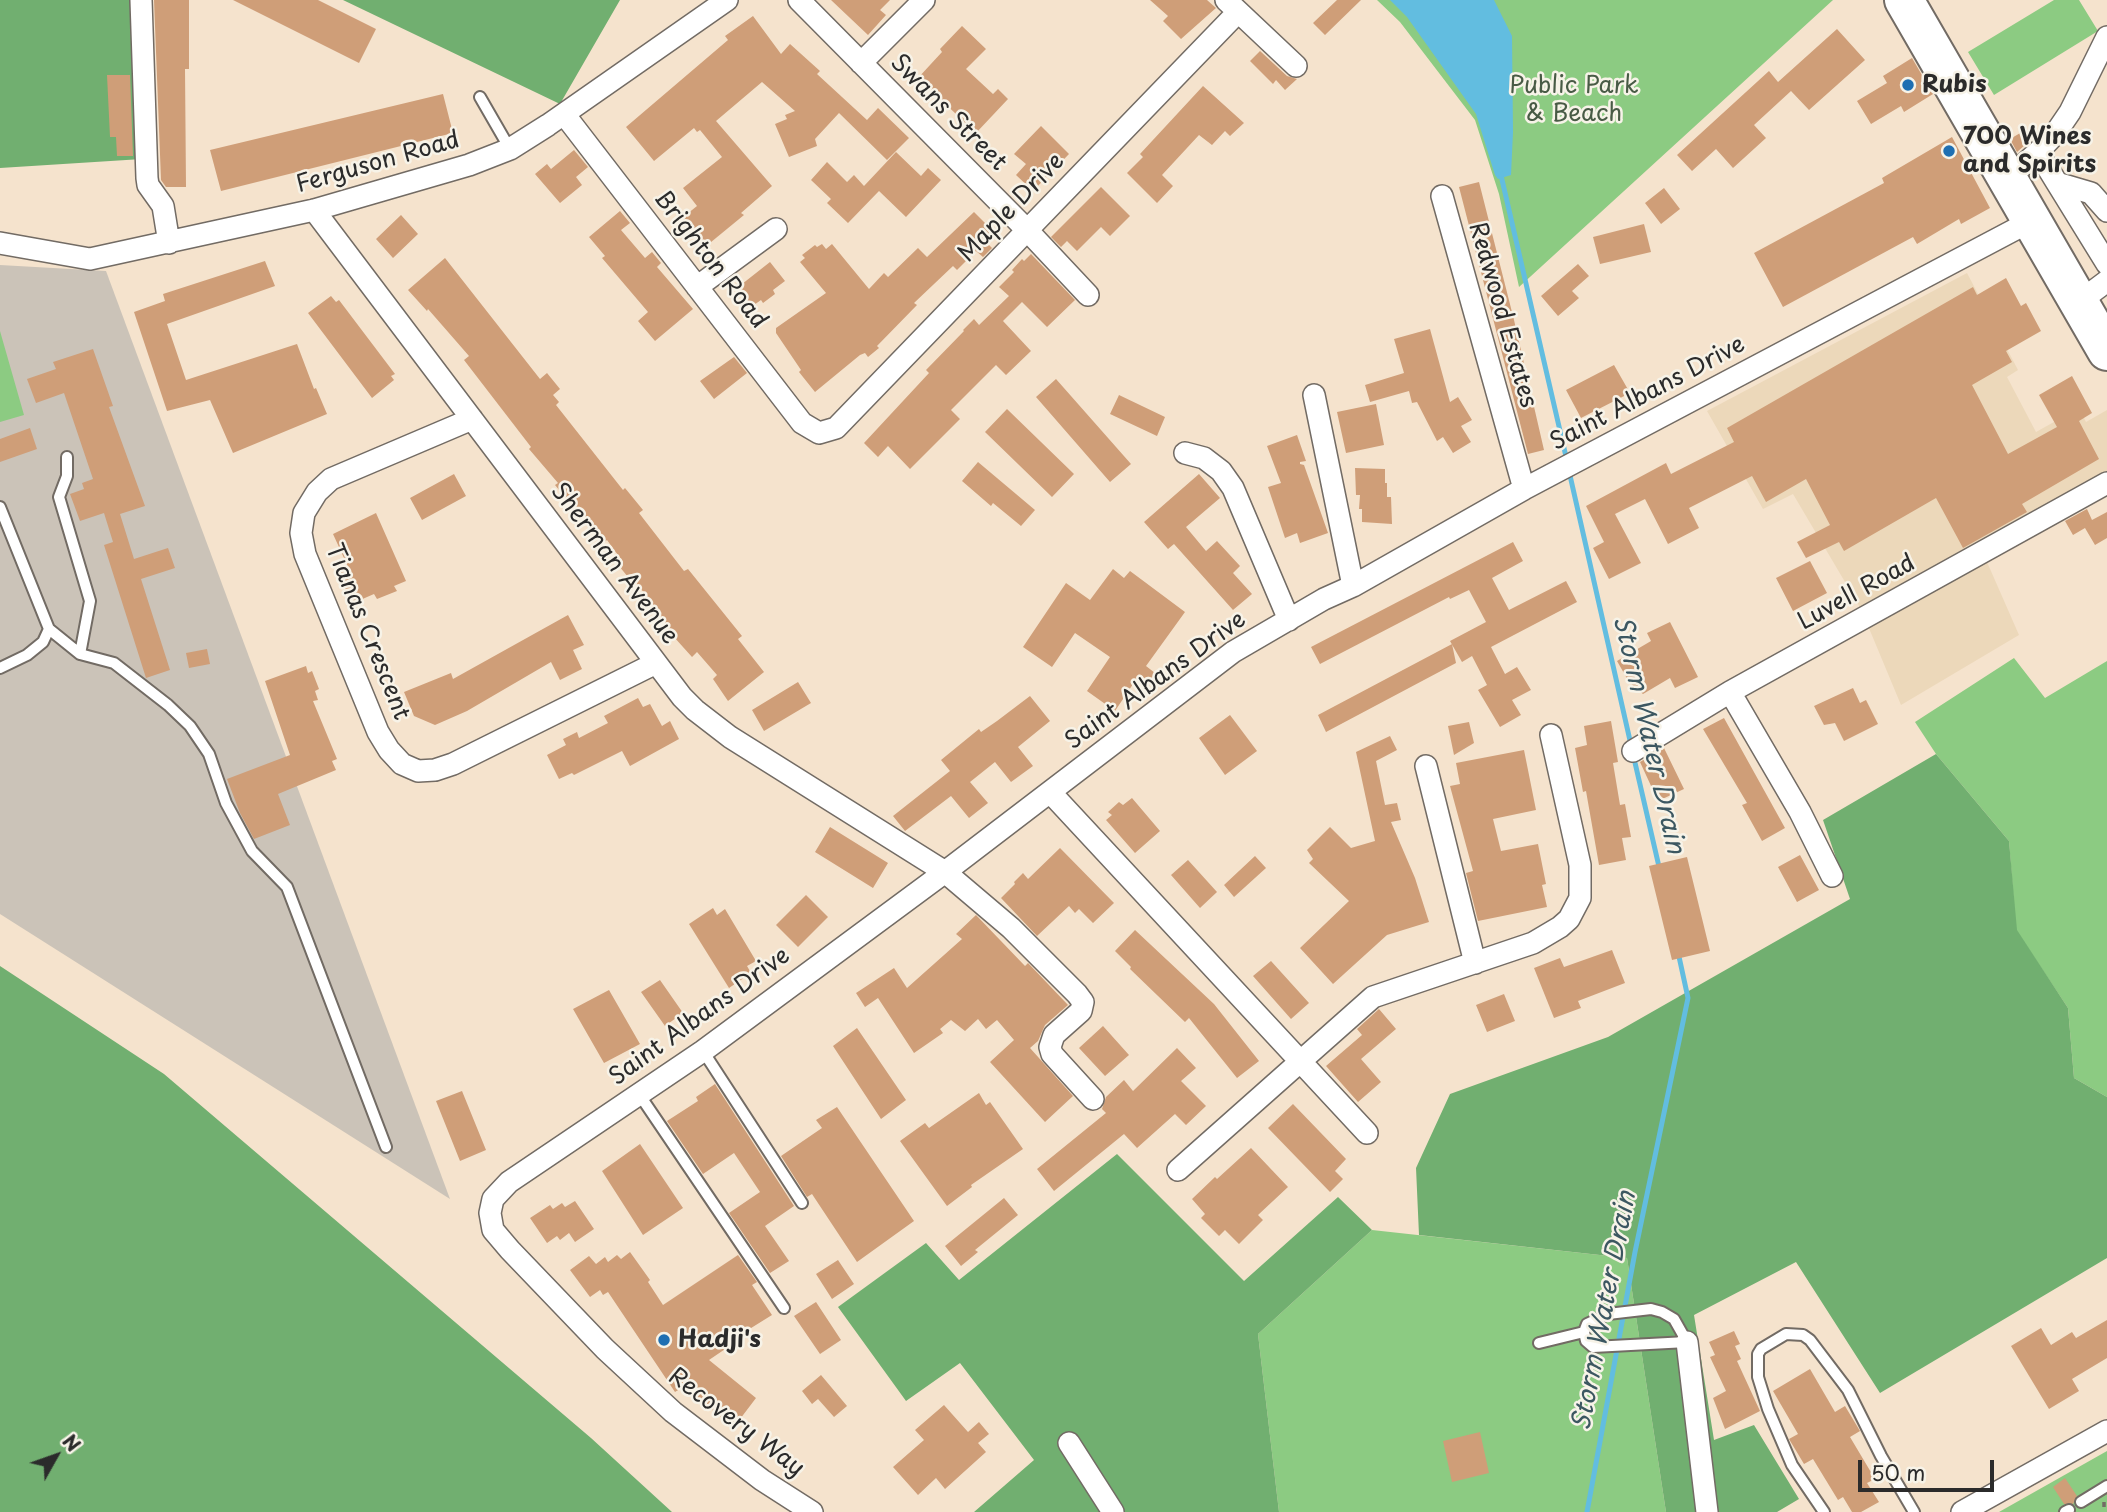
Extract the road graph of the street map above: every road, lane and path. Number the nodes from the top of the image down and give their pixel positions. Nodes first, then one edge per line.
1 (141, 0) edge
2 (727, 0) edge
3 (799, 0) edge
4 (923, 0) edge
5 (1904, 0) edge
6 (1232, 6) edge
7 (2107, 37) edge
8 (861, 62) junction
9 (1296, 65) dead end
10 (480, 97) dead end
11 (564, 114) junction
12 (510, 149) junction
13 (2038, 152) junction
14 (2007, 178) junction
15 (2057, 183) junction
16 (1442, 196) dead end
17 (313, 210) junction
18 (2107, 211) edge
19 (2031, 221) junction
20 (776, 229) dead end
21 (1027, 230) junction
22 (0, 243) edge
23 (169, 243) junction
24 (2107, 264) edge
25 (697, 287) junction
26 (2093, 291) edge
27 (1087, 295) dead end
28 (2107, 351) edge
29 (1314, 395) dead end
30 (472, 419) junction
31 (819, 433) joint
32 (1185, 453) dead end
33 (67, 457) dead end
34 (2107, 483) edge
35 (1524, 489) junction
36 (0, 507) edge
37 (1353, 586) junction
38 (1289, 620) junction
39 (49, 629) junction
40 (80, 654) junction
41 (656, 663) junction
42 (0, 668) edge
43 (1730, 692) junction
44 (1551, 735) dead end
45 (1633, 751) dead end
46 (1426, 766) dead end
47 (1050, 792) junction
48 (945, 872) junction
49 (1832, 876) dead end
50 (1475, 963) junction
51 (703, 1051) junction
52 (1299, 1063) junction
53 (639, 1094) junction
54 (1093, 1099) dead end
55 (1367, 1133) dead end
56 (386, 1147) dead end
57 (1178, 1170) dead end
58 (509, 1182) joint
59 (802, 1203) dead end
60 (785, 1308) dead end
61 (1584, 1332) junction
62 (1687, 1342) junction
63 (1539, 1343) dead end
64 (2107, 1431) edge
65 (1069, 1443) dead end
66 (2107, 1486) edge
67 (2081, 1502) dead end
68 (813, 1512) edge
69 (1113, 1512) edge
70 (1707, 1512) edge
71 (1824, 1512) edge
72 (1914, 1512) edge
73 (1962, 1512) edge

1 - 23 street
2 - 11 street, Ferguson Road
3 - 8 street, Swans Street
4 - 8 street
5 - 14 highway
6 - 9 street
6 - 21 street, Maple Drive
7 - 13 street
8 - 21 street, Swans Street
10 - 12 lane
11 - 12 street, Ferguson Road
11 - 25 street, Brighton Road
12 - 17 street, Ferguson Road
13 - 14 street
13 - 15 street
14 - 19 highway
15 - 18 street
15 - 24 street
16 - 35 street, Redwood Estates
17 - 23 street, Ferguson Road
17 - 30 street, Sherman Avenue
19 - 26 highway
19 - 35 street, Saint Albans Drive
20 - 25 street
21 - 27 street, Swans Street
21 - 31 street, Maple Drive
22 - 23 street, Ferguson Road
25 - 31 street, Brighton Road
26 - 28 highway
29 - 37 street
30 - 41 street, Sherman Avenue
30 - 41 street, Tianas Crescent
32 - 38 street
33 - 40 lane
34 - 43 street, Luvell Road
35 - 37 street, Saint Albans Drive
36 - 39 lane
37 - 38 street, Saint Albans Drive
38 - 47 street, Saint Albans Drive
39 - 40 lane
39 - 42 lane
40 - 56 lane
41 - 48 street, Sherman Avenue
43 - 45 street, Luvell Road
43 - 49 street
44 - 50 street
46 - 50 street
47 - 48 street, Saint Albans Drive
47 - 52 street
48 - 51 street, Saint Albans Drive
48 - 54 street, Sherman Avenue
50 - 52 street
51 - 53 street, Saint Albans Drive
51 - 59 lane
52 - 55 street
52 - 57 street
53 - 58 street, Saint Albans Drive
53 - 60 lane
58 - 68 street, Recovery Way
61 - 62 lane
61 - 62 lane
61 - 63 lane
62 - 70 street
64 - 73 street
65 - 69 street
66 - 67 lane
71 - 72 lane

